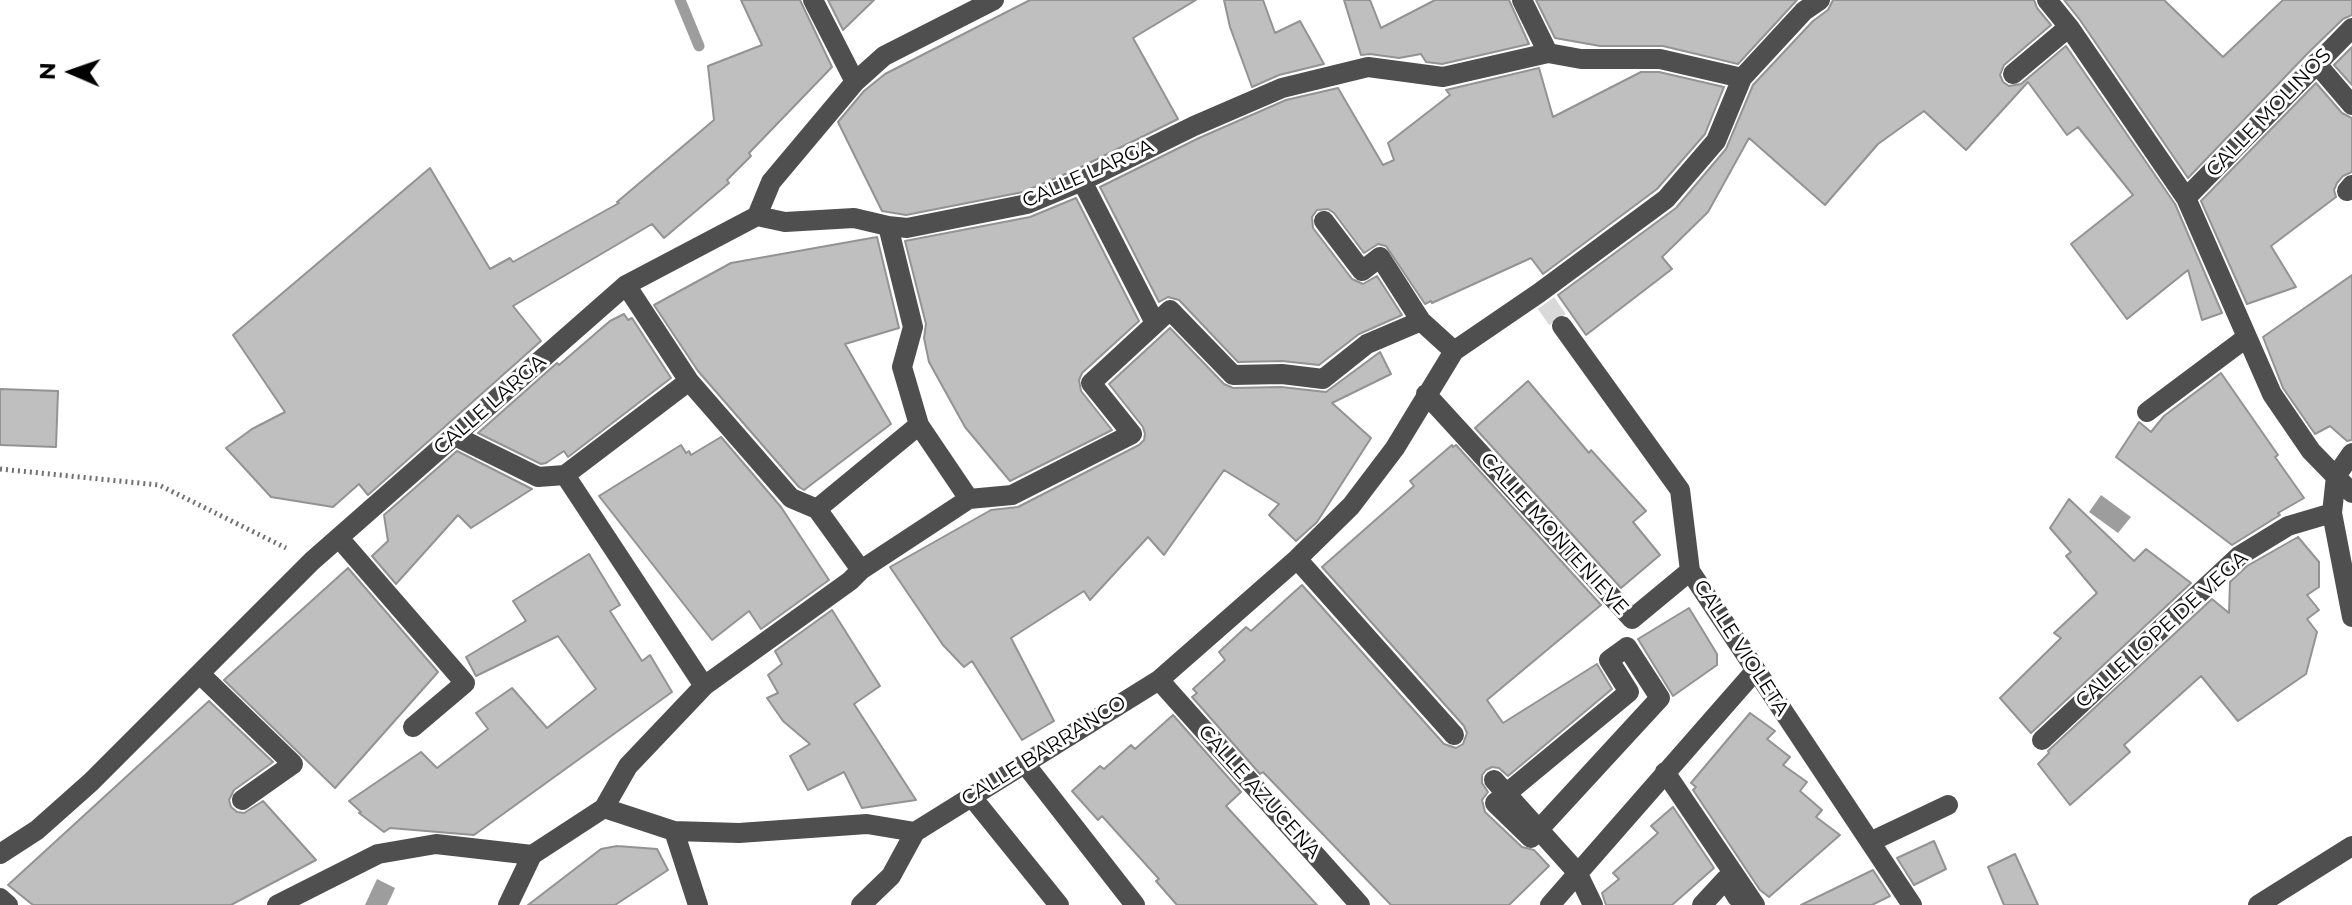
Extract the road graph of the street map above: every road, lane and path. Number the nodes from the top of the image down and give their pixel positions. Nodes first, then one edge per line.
1 (813, 0) edge
2 (1522, 0) edge
3 (1820, 0) edge
4 (2047, 0) edge
5 (989, 1) edge
6 (2069, 27) junction
7 (2352, 28) edge
8 (1548, 53) junction
9 (2316, 63) junction
10 (2013, 74) dead end
11 (1742, 78) junction
12 (855, 82) junction
13 (2352, 105) edge
14 (1082, 181) junction
15 (2186, 198) junction
16 (757, 216) junction
17 (1324, 221) dead end
18 (888, 226) junction
19 (626, 285) junction
20 (1421, 321) junction
21 (1155, 323) junction
22 (1564, 330) tunnel mouth
23 (2246, 338) junction
24 (1454, 351) junction
25 (689, 381) junction
26 (1426, 394) junction
27 (2147, 412) dead end
28 (919, 425) junction
29 (455, 436) junction
30 (2352, 453) edge
31 (0, 469) edge
32 (565, 475) junction
33 (2336, 476) junction
34 (2352, 493) edge
35 (969, 499) junction
36 (817, 509) junction
37 (2332, 513) junction
38 (339, 538) junction
39 (1297, 559) junction
40 (312, 561) junction
41 (861, 570) junction
42 (1690, 571) junction
43 (2352, 617) edge
44 (1755, 671) junction
45 (200, 674) junction
46 (1159, 680) junction
47 (704, 686) junction
48 (413, 727) dead end
49 (1454, 735) dead end
50 (2042, 740) dead end
51 (1025, 764) junction
52 (1665, 772) junction
53 (971, 796) junction
54 (242, 800) dead end
55 (1948, 805) dead end
56 (604, 808) junction
57 (1540, 830) junction
58 (674, 831) junction
59 (915, 832) junction
60 (1870, 842) junction
61 (2352, 846) edge
62 (0, 854) edge
63 (532, 855) junction
64 (1577, 872) junction
65 (0, 898) edge
66 (8, 905) edge
67 (277, 905) edge
68 (508, 905) edge
69 (698, 905) edge
70 (861, 905) edge
71 (1059, 905) edge
72 (1135, 905) edge
73 (1360, 905) edge
74 (1550, 905) edge
75 (1593, 905) edge
76 (1702, 905) edge
77 (1742, 905) edge
78 (1755, 905) edge
79 (1912, 905) edge
80 (2258, 905) edge

1 - 12 street
2 - 8 street
3 - 11 street
4 - 6 street
5 - 12 street
6 - 10 street
6 - 15 street
7 - 9 street, CALLE MOLINOS
8 - 11 street, CALLE LARGA
8 - 14 street, CALLE LARGA
9 - 13 street
9 - 15 street, CALLE MOLINOS
11 - 24 street
12 - 16 street
14 - 18 street, CALLE LARGA
14 - 21 street
15 - 23 street
16 - 18 street, CALLE LARGA
16 - 19 street, CALLE LARGA
17 - 20 street
18 - 28 street
19 - 25 street
19 - 29 street, CALLE LARGA
20 - 21 street
20 - 24 street
21 - 35 street
22 - 42 street, CALLE VIOLETA
23 - 27 street
23 - 33 street
24 - 26 street, CALLE BARRANCO
25 - 32 street
25 - 36 street
26 - 39 street, CALLE BARRANCO
26 - 42 street, CALLE MONTENIEVE
28 - 35 street
28 - 36 street
29 - 32 street
29 - 38 street, CALLE LARGA
30 - 33 street
31 - 40 path
32 - 47 street
33 - 34 street
33 - 37 street
35 - 41 street
36 - 41 street
37 - 43 street
37 - 50 street, CALLE LOPE DE VEGA
38 - 40 street, CALLE LARGA
38 - 48 street
39 - 46 street, CALLE BARRANCO
39 - 49 street
40 - 45 street, CALLE LARGA
41 - 47 street
42 - 44 street, CALLE VIOLETA
44 - 52 street
44 - 60 street, CALLE VIOLETA
45 - 54 street
45 - 62 street, CALLE LARGA
46 - 51 street, CALLE BARRANCO
46 - 73 street, CALLE AZUCENA
47 - 56 street
51 - 53 street, CALLE BARRANCO
51 - 72 street
52 - 64 street
52 - 78 street
53 - 59 street, CALLE BARRANCO
53 - 71 street
55 - 60 street
56 - 58 street
56 - 63 street
57 - 57 street
57 - 64 street
58 - 59 street
58 - 69 street
59 - 70 street
60 - 79 street, CALLE VIOLETA
61 - 80 street
63 - 67 street
63 - 68 street
64 - 74 street
64 - 75 street
65 - 66 street
76 - 77 street

